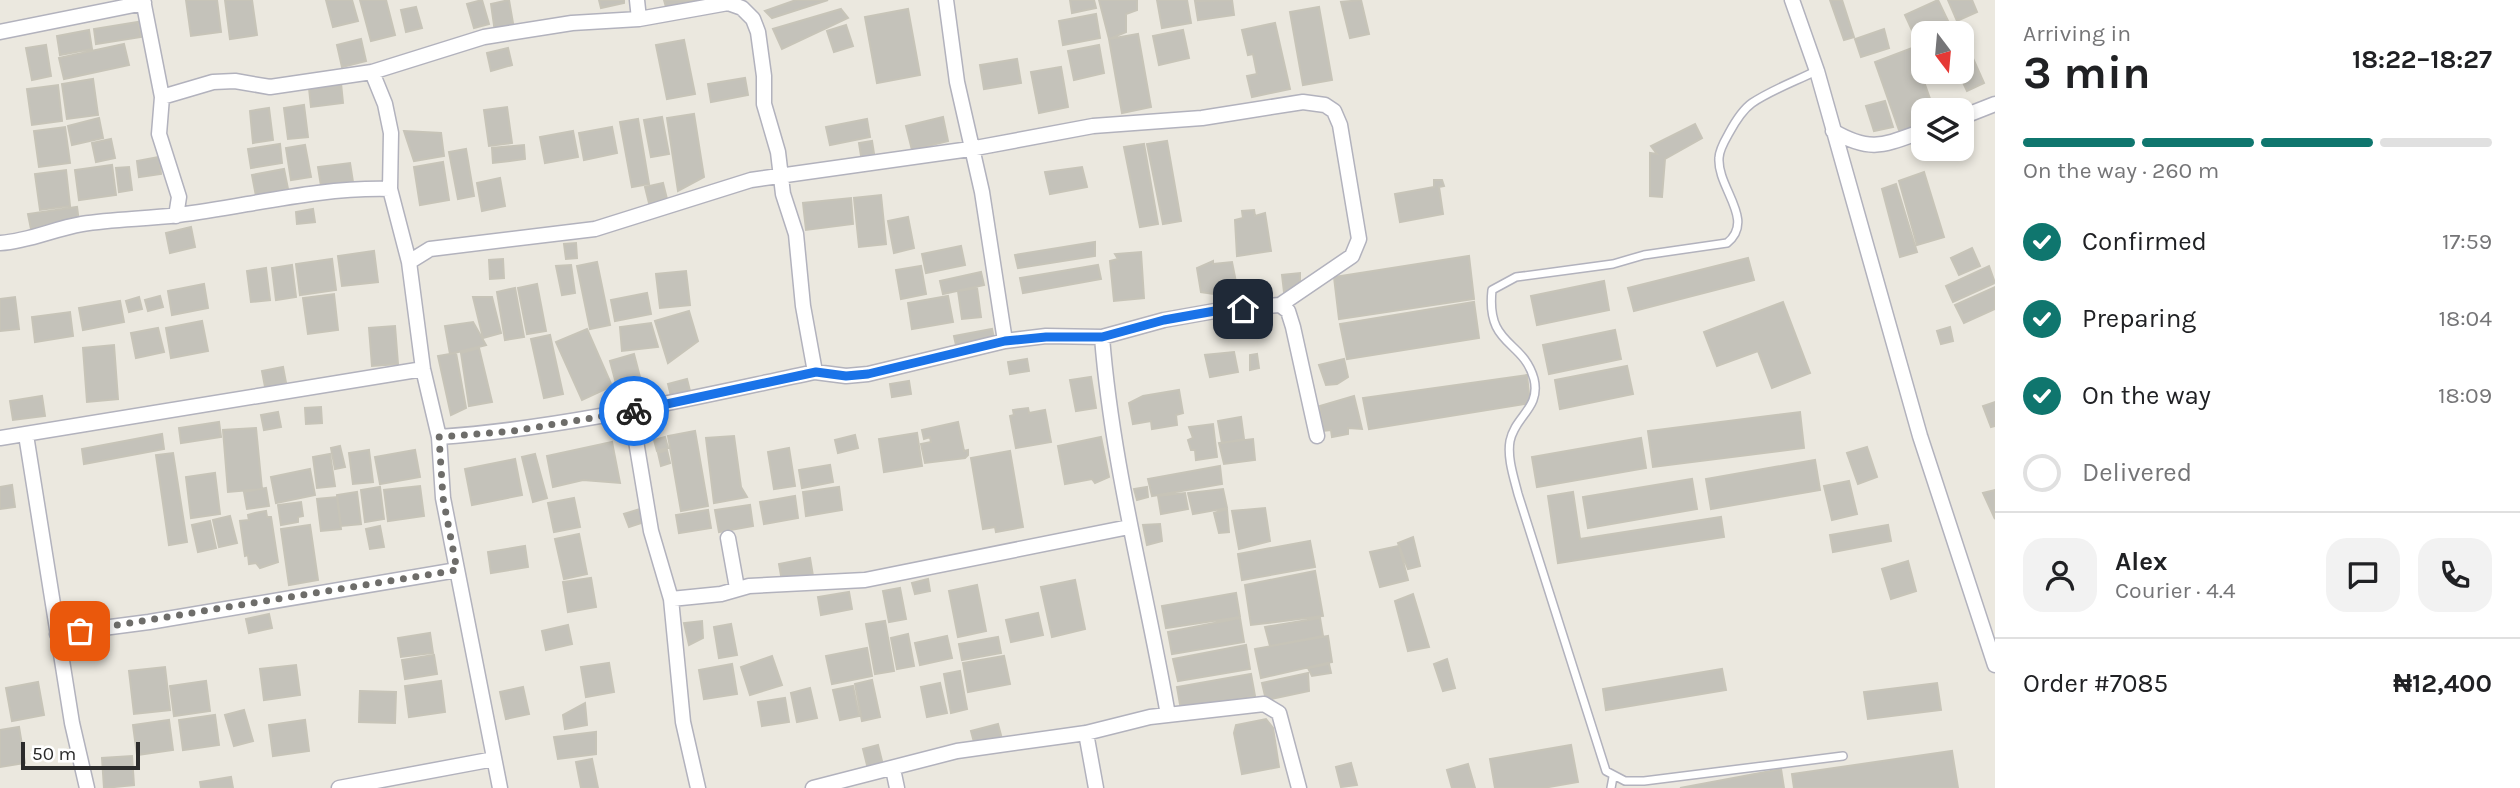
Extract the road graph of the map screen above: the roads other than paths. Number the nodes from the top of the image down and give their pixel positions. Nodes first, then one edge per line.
1 (637, 0) edge
2 (946, 0) edge
3 (1792, 0) edge
4 (143, 1) edge
5 (639, 19) junction
6 (0, 32) edge
7 (1817, 71) junction
8 (372, 72) junction
9 (162, 97) junction
10 (1995, 104) edge
11 (1974, 112) edge
12 (1833, 131) junction
13 (1911, 135) edge
14 (970, 149) junction
15 (781, 177) junction
16 (390, 189) junction
17 (176, 216) junction
18 (0, 243) edge
19 (408, 262) junction
20 (1280, 305) junction
21 (1102, 337) junction
22 (1005, 341) junction
23 (423, 369) junction
24 (816, 372) junction
25 (631, 411) junction
26 (26, 435) junction
27 (1317, 436) dead end
28 (439, 437) junction
29 (0, 438) edge
30 (1129, 527) junction
31 (728, 538) dead end
32 (457, 570) junction
33 (737, 588) junction
34 (671, 599) junction
35 (57, 634) junction
36 (1995, 664) edge
37 (1168, 715) junction
38 (1086, 733) junction
39 (1843, 756) dead end
40 (494, 760) junction
41 (893, 769) junction
42 (1613, 777) junction
43 (87, 788) edge
44 (339, 788) edge
45 (500, 788) edge
46 (698, 788) edge
47 (813, 788) edge
48 (897, 788) edge
49 (1096, 788) edge
50 (1299, 788) edge
51 (1611, 788) edge

1 - 5 street
2 - 14 street
3 - 7 street
4 - 6 street
4 - 9 street
5 - 8 street
5 - 15 street
7 - 12 street
7 - 42 lane
8 - 9 street
8 - 16 street
9 - 17 street
10 - 11 street
12 - 13 street
12 - 36 street
14 - 15 street
14 - 20 street
14 - 22 street
15 - 19 street
15 - 24 street
16 - 17 street
16 - 19 street
17 - 18 street
19 - 23 street
20 - 21 street
20 - 27 street
21 - 22 street
21 - 30 street
22 - 24 street
23 - 26 street
23 - 28 street
24 - 25 street
25 - 28 street
25 - 34 street
26 - 29 street
26 - 35 street
28 - 32 street
30 - 33 street
30 - 37 street
31 - 33 street
32 - 35 street
32 - 40 street
33 - 34 street
34 - 46 street
35 - 43 street
37 - 38 street
37 - 50 street
38 - 41 street
38 - 49 street
39 - 42 lane
40 - 44 street
40 - 45 street
41 - 47 street
41 - 48 street
42 - 51 lane

